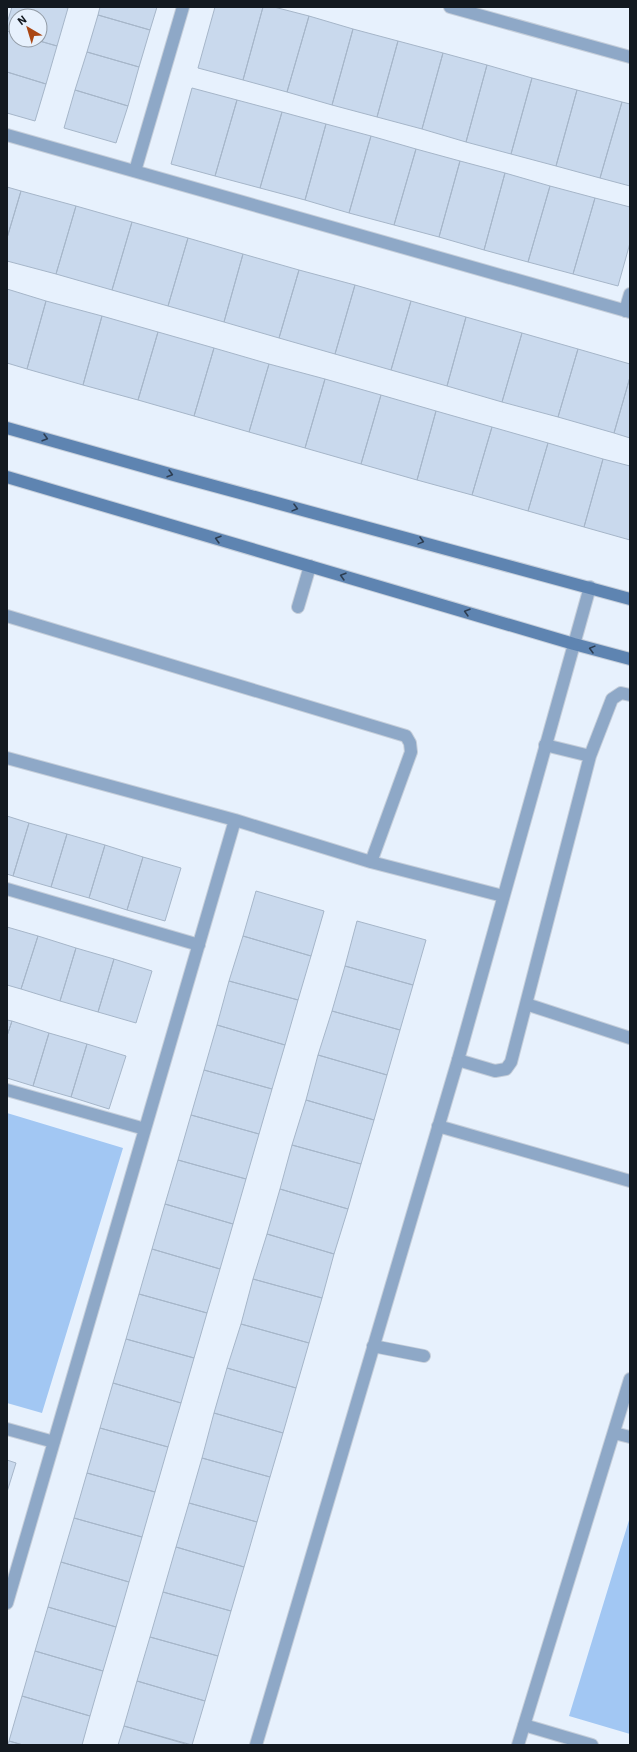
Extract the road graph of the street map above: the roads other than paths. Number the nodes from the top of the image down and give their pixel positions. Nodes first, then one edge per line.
1 (183, 7) edge
2 (450, 7) edge
3 (466, 9) edge
4 (630, 57) edge
5 (7, 135) edge
6 (135, 171) junction
7 (630, 294) edge
8 (628, 312) edge
9 (7, 428) edge
10 (7, 477) edge
11 (310, 566) junction
12 (590, 587) junction
13 (630, 599) edge
14 (298, 607) dead end
15 (7, 616) edge
16 (574, 644) junction
17 (630, 659) edge
18 (630, 695) edge
19 (545, 745) junction
20 (590, 756) junction
21 (7, 758) edge
22 (235, 820) junction
23 (372, 862) junction
24 (7, 889) edge
25 (503, 896) junction
26 (199, 945) junction
27 (526, 1004) junction
28 (630, 1038) edge
29 (458, 1060) junction
30 (7, 1090) edge
31 (438, 1126) junction
32 (145, 1128) junction
33 (630, 1181) edge
34 (373, 1346) junction
35 (424, 1356) dead end
36 (630, 1379) edge
37 (7, 1429) edge
38 (614, 1433) junction
39 (630, 1437) edge
40 (54, 1442) junction
41 (7, 1603) edge
42 (524, 1725) junction
43 (256, 1745) edge
44 (518, 1745) edge
45 (592, 1745) edge

1 - 6 street
2 - 3 street
3 - 4 street
5 - 6 street
6 - 8 street
7 - 8 street
9 -> 12 street
11 -> 10 street
11 - 14 street
16 -> 11 street
12 - 13 street
12 - 16 street
15 - 23 street
17 -> 16 street
16 - 19 street
18 - 20 street
19 - 20 street
19 - 25 street
20 - 27 street
21 - 22 street
22 - 23 street
22 - 26 street
23 - 25 street
24 - 26 street
25 - 29 street
26 - 32 street
27 - 28 street
27 - 29 street
29 - 31 street
30 - 32 street
31 - 33 street
31 - 34 street
32 - 40 street
34 - 35 street
34 - 43 street
36 - 38 street
37 - 40 street
38 - 39 street
38 - 42 street
40 - 41 street
42 - 44 street
42 - 45 street

